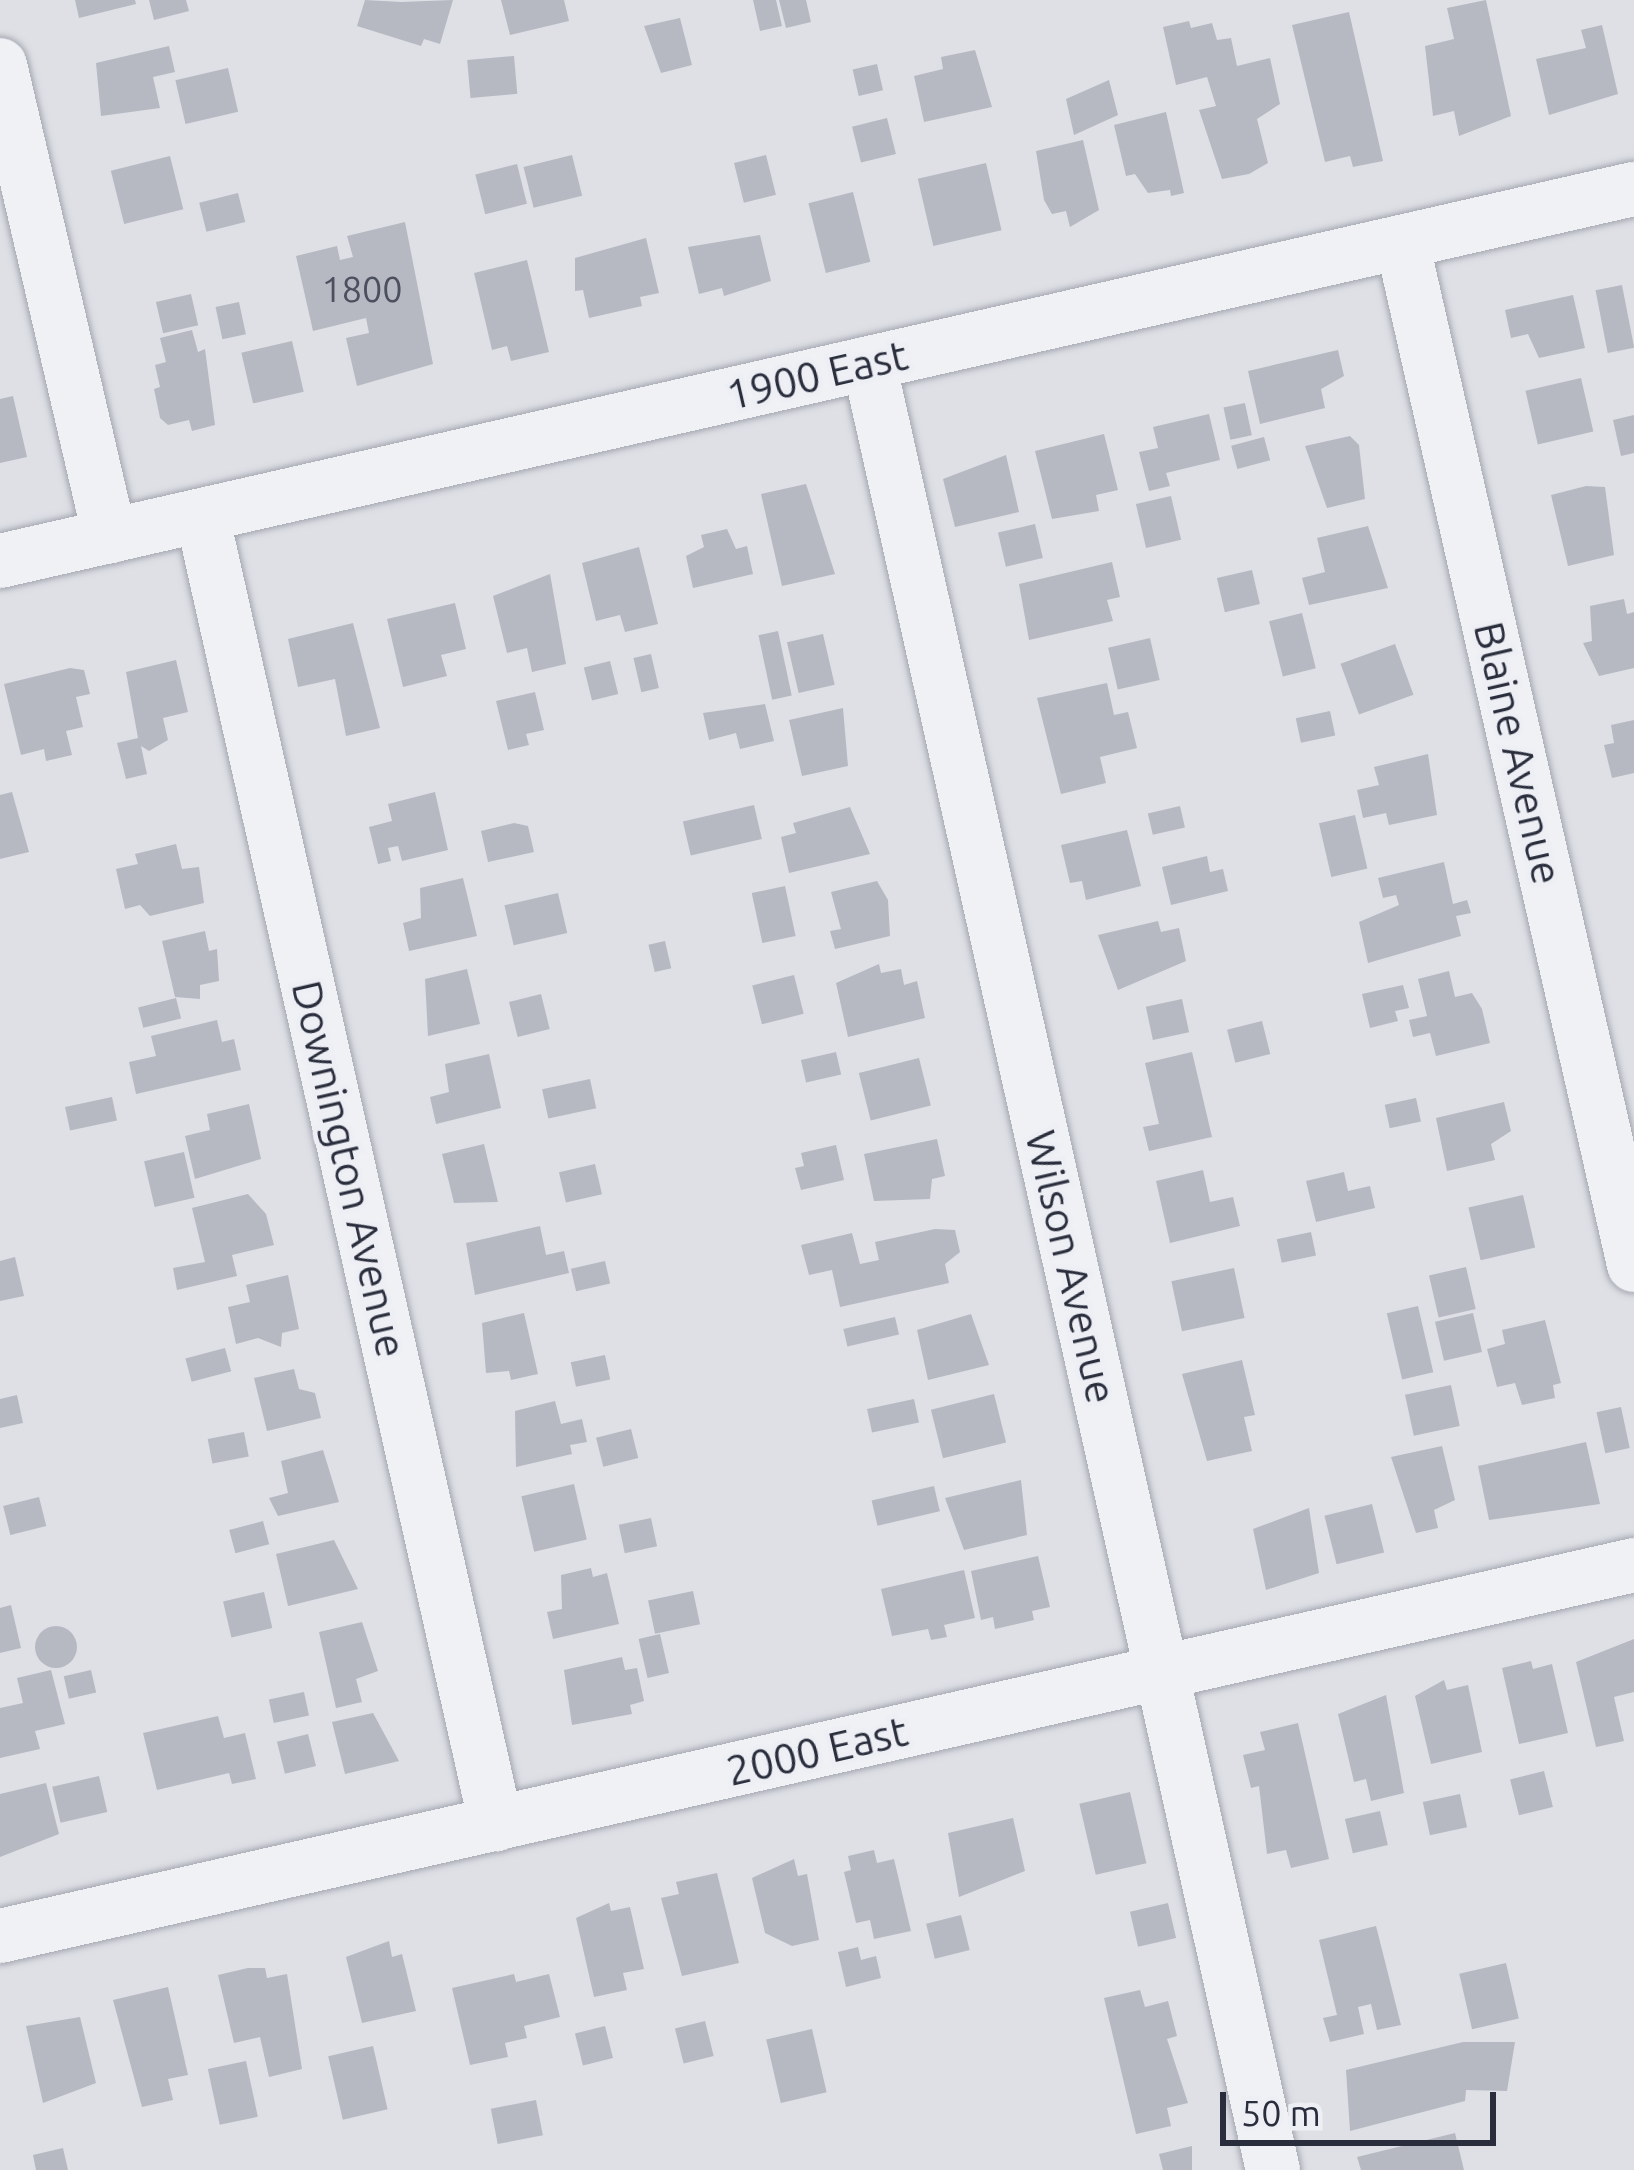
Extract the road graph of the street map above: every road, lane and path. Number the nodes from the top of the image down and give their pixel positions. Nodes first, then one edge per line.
1 (0, 64) edge
2 (1634, 190) edge
3 (1402, 242) junction
4 (869, 363) junction
5 (202, 515) junction
6 (110, 536) junction
7 (0, 561) edge
8 (1634, 1265) edge
9 (1634, 1565) edge
10 (1162, 1672) junction
11 (496, 1824) junction
12 (0, 1936) edge
13 (1273, 2170) edge

1 - 6 street
2 - 3 street, 1900 East
3 - 4 street, 1900 East
3 - 8 street, Blaine Avenue
4 - 5 street, 1900 East
4 - 10 street, Wilson Avenue
5 - 6 street, 1900 East
5 - 11 street, Downington Avenue
6 - 7 street, 1900 East
9 - 10 street, 2000 East
10 - 11 street, 2000 East
10 - 13 street, Wilson Avenue
11 - 12 street, 2000 East

